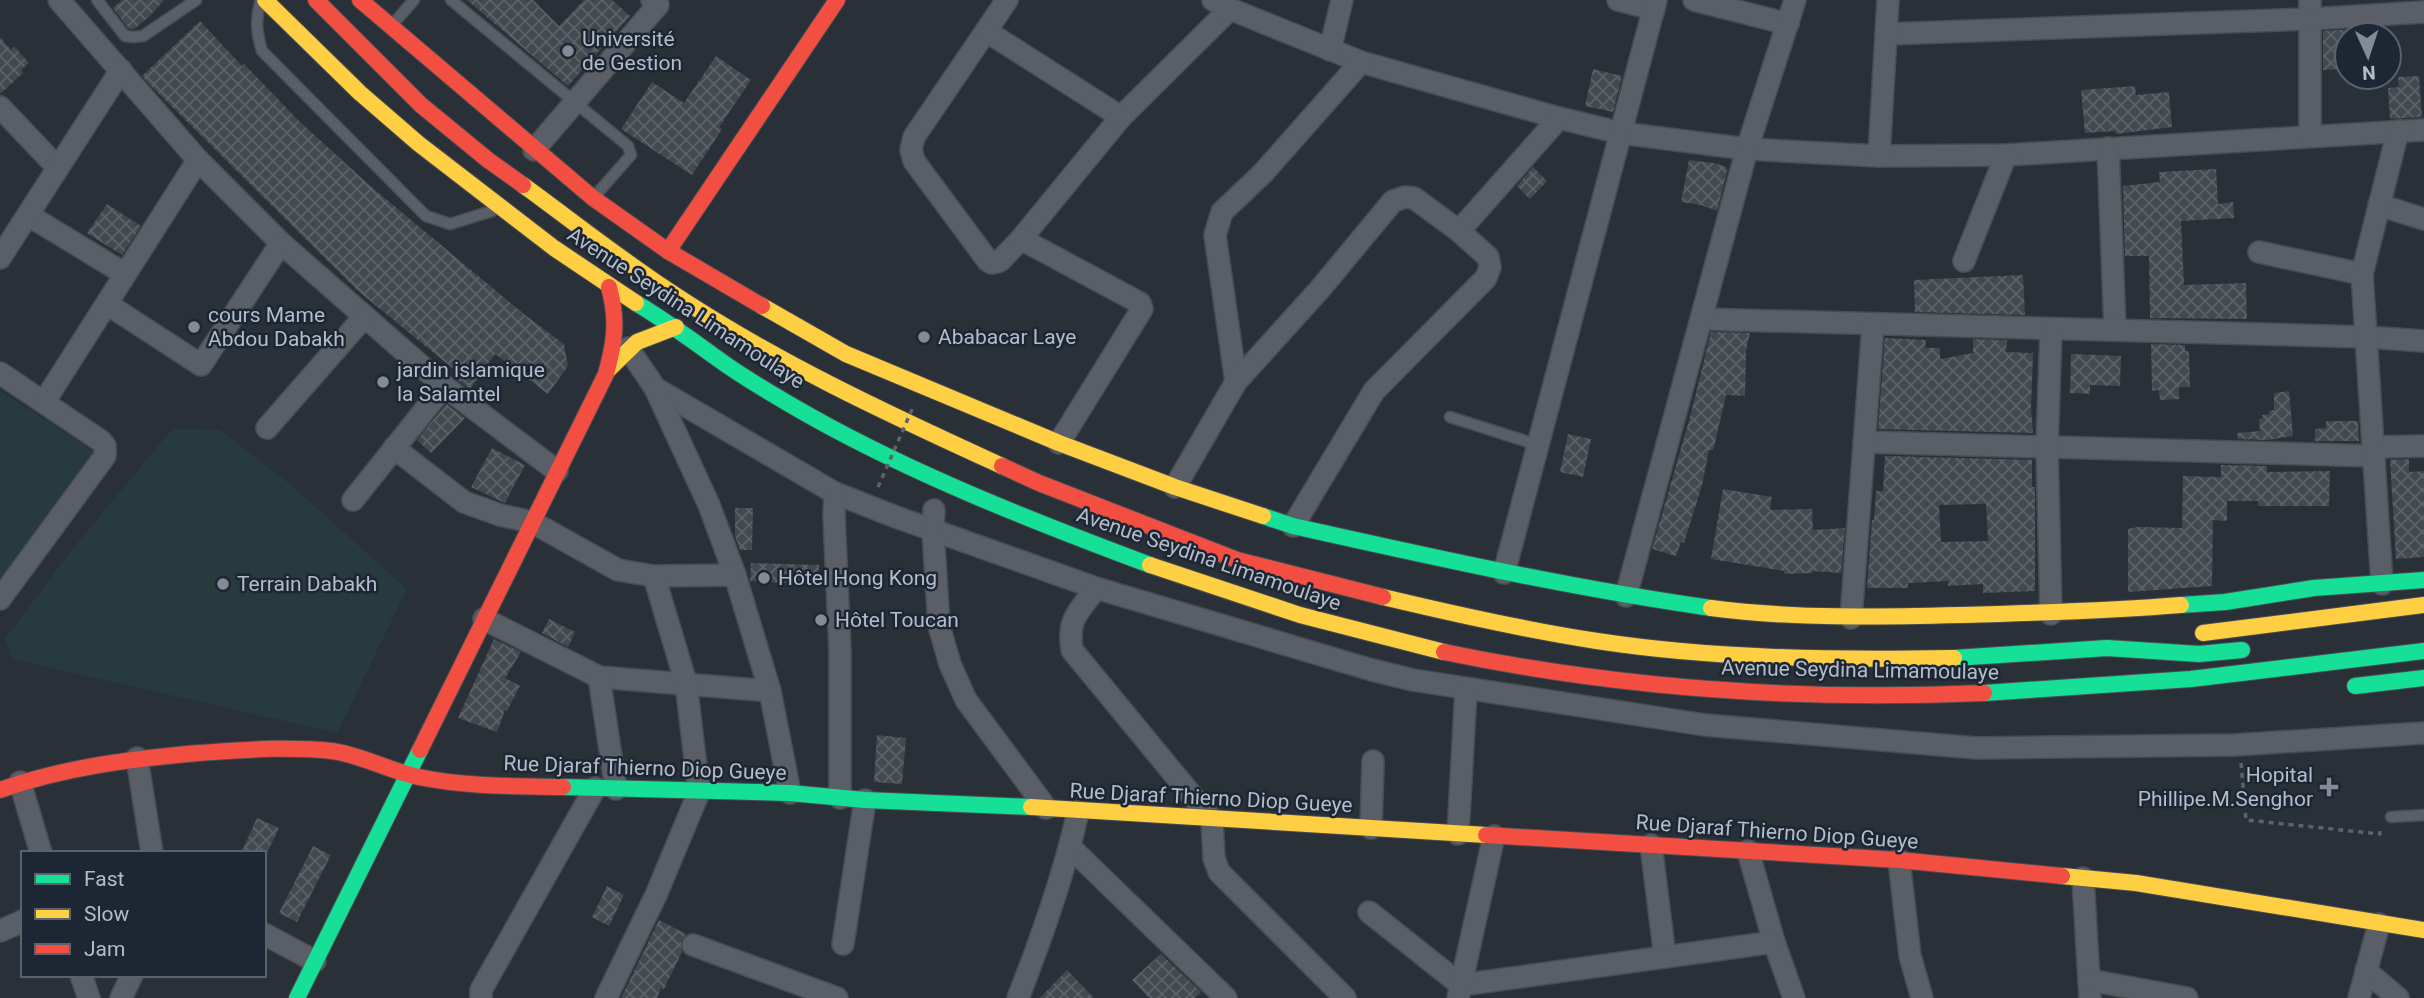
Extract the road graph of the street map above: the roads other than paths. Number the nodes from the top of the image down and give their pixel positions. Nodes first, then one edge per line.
1 (59, 0) edge
2 (97, 0) edge
3 (197, 0) edge
4 (263, 0) edge
5 (316, 0) edge
6 (360, 0) edge
7 (414, 0) edge
8 (452, 0) edge
9 (837, 0) edge
10 (1007, 0) edge
11 (1342, 0) edge
12 (1618, 0) edge
13 (1694, 0) edge
14 (1795, 0) edge
15 (1888, 0) edge
16 (657, 2) edge
17 (1222, 5) edge
18 (1655, 5) edge
19 (2310, 9) edge
20 (2424, 12) edge
21 (1788, 24) junction
22 (390, 27) junction
23 (986, 31) junction
24 (1886, 33) junction
25 (1330, 50) junction
26 (1361, 62) junction
27 (121, 70) junction
28 (577, 102) junction
29 (0, 107) edge
30 (1121, 117) junction
31 (1559, 118) junction
32 (2398, 131) junction
33 (2424, 131) edge
34 (1621, 133) junction
35 (2311, 136) junction
36 (2108, 148) junction
37 (1747, 149) junction
38 (534, 150) junction
39 (2006, 155) junction
40 (1879, 156) junction
41 (198, 160) junction
42 (58, 168) junction
43 (593, 198) junction
44 (2379, 205) junction
45 (501, 208) junction
46 (27, 215) junction
47 (2424, 219) edge
48 (1459, 232) junction
49 (1021, 239) junction
50 (4, 243) edge
51 (281, 243) junction
52 (668, 251) junction
53 (2259, 252) dead end
54 (1964, 261) dead end
55 (125, 274) junction
56 (2362, 274) junction
57 (609, 287) junction
58 (107, 304) junction
59 (364, 317) junction
60 (1701, 319) junction
61 (1873, 325) junction
62 (676, 327) junction
63 (2051, 330) junction
64 (2116, 330) junction
65 (2367, 337) junction
66 (2424, 341) edge
67 (628, 348) junction
68 (0, 373) edge
69 (606, 374) junction
70 (1236, 382) junction
71 (444, 386) junction
72 (655, 388) junction
73 (44, 402) junction
74 (1450, 417) dead end
75 (267, 428) dead end
76 (1864, 442) junction
77 (1059, 443) junction
78 (1538, 444) junction
79 (2424, 446) edge
80 (2047, 447) junction
81 (394, 448) junction
82 (2374, 452) junction
83 (557, 471) junction
84 (1175, 487) junction
85 (835, 493) junction
86 (353, 500) dead end
87 (933, 520) junction
88 (532, 522) junction
89 (1293, 526) junction
90 (1504, 573) junction
91 (735, 575) junction
92 (654, 576) junction
93 (2424, 580) edge
94 (2382, 584) junction
95 (1096, 588) junction
96 (1626, 596) junction
97 (0, 599) edge
98 (2424, 605) edge
99 (2051, 614) junction
100 (1851, 618) junction
101 (484, 619) junction
102 (2107, 648) junction
103 (2264, 648) dead end
104 (2424, 652) edge
105 (599, 677) junction
106 (2424, 678) edge
107 (686, 683) junction
108 (2340, 687) dead end
109 (2087, 688) junction
110 (1466, 690) junction
111 (770, 691) junction
112 (1870, 695) junction
113 (2127, 699) dead end
114 (2424, 733) edge
115 (1866, 738) junction
116 (137, 758) junction
117 (1373, 761) dead end
118 (407, 774) junction
119 (10, 786) edge
120 (605, 789) junction
121 (699, 792) junction
122 (790, 793) junction
123 (840, 798) junction
124 (865, 800) junction
125 (1046, 808) junction
126 (1078, 812) junction
127 (2424, 815) edge
128 (2391, 817) road end
129 (1212, 820) junction
130 (1371, 828) junction
131 (1458, 834) junction
132 (1494, 836) junction
133 (1651, 845) junction
134 (1070, 847) junction
135 (40, 851) edge
136 (152, 851) edge
137 (1748, 851) junction
138 (1899, 860) junction
139 (2083, 878) junction
140 (1369, 912) dead end
141 (21, 922) edge
142 (2379, 924) junction
143 (2424, 930) edge
144 (0, 931) edge
145 (266, 935) edge
146 (1774, 942) junction
147 (843, 944) dead end
148 (693, 945) dead end
149 (1665, 957) junction
150 (315, 961) junction
151 (2366, 971) junction
152 (81, 977) edge
153 (131, 977) edge
154 (2090, 989) edge
155 (1460, 992) edge
156 (89, 998) edge
157 (121, 998) edge
158 (296, 998) edge
159 (481, 998) edge
160 (606, 998) edge
161 (837, 998) edge
162 (1018, 998) edge
163 (1226, 998) edge
164 (1345, 998) edge
165 (1794, 998) edge
166 (1922, 998) edge
167 (2187, 998) edge
168 (2359, 998) edge
169 (2398, 998) edge

1 - 27 street
2 - 3 lane
4 - 45 main road, Avenue Seydina Limamoulaye
4 - 45 lane
5 - 102 main road, Avenue Seydina Limamoulaye
6 - 22 main road
7 - 22 lane
8 - 28 lane
9 - 52 main road
10 - 23 street
11 - 25 street
12 - 18 street
13 - 21 street
14 - 21 street
15 - 24 street
16 - 28 street
17 - 25 street
17 - 30 street
18 - 34 street
19 - 20 street
19 - 24 street
19 - 35 street
21 - 37 street
22 - 38 main road
23 - 30 street
23 - 49 street
24 - 40 street
25 - 26 street
26 - 31 street
26 - 70 street
27 - 41 street
27 - 42 street
28 - 38 street
28 - 43 lane
29 - 42 street
30 - 49 street
31 - 34 street
31 - 48 street
32 - 33 street
32 - 35 street
32 - 44 street
34 - 37 street
34 - 78 street
35 - 36 street
36 - 39 street
36 - 64 street
37 - 40 street
37 - 60 street
38 - 43 main road
39 - 40 street
39 - 54 street
41 - 51 street
41 - 55 street
42 - 46 street
43 - 52 main road
44 - 47 street
44 - 56 street
45 - 57 main road, Avenue Seydina Limamoulaye
46 - 50 street
46 - 55 street
48 - 70 street
48 - 89 street
49 - 77 street
51 - 58 street
51 - 59 street
52 - 77 main road
53 - 56 street
55 - 58 street
56 - 65 street
57 - 62 main road, Avenue Seydina Limamoulaye
57 - 69 main road
58 - 73 street
59 - 71 street
59 - 75 street
60 - 61 street
60 - 96 street
61 - 63 street
61 - 76 street
62 - 67 main road
62 - 112 main road, Avenue Seydina Limamoulaye
63 - 64 street
63 - 80 street
64 - 65 street
65 - 66 street
65 - 82 street
67 - 69 main road
67 - 72 street
68 - 73 street
69 - 83 main road
70 - 84 street
71 - 81 street
71 - 83 street
72 - 85 street
72 - 91 street
73 - 97 street
74 - 78 lane
76 - 80 street
76 - 100 street
77 - 84 main road
78 - 90 street
79 - 82 street
80 - 82 street
80 - 99 street
81 - 86 street
81 - 88 street
82 - 94 street
83 - 88 main road
84 - 89 main road
85 - 87 street
85 - 123 street
87 - 95 street
87 - 125 street
88 - 92 street
88 - 101 main road
89 - 90 main road
90 - 96 main road
91 - 92 street
91 - 111 street
92 - 107 street
93 - 94 main road
94 - 99 main road
95 - 110 street
95 - 129 street
96 - 100 main road
98 - 102 main road
99 - 100 main road
101 - 105 street
101 - 118 main road
102 - 103 main road, Avenue Seydina Limamoulaye
104 - 109 main road, Avenue Seydina Limamoulaye
105 - 107 street
105 - 120 street
106 - 108 main road
107 - 111 street
107 - 121 street
109 - 112 main road, Avenue Seydina Limamoulaye
109 - 113 main road
110 - 115 street
110 - 131 street
111 - 122 street
112 - 115 street
114 - 115 street
116 - 118 main road, Rue Djaraf Thierno Diop Gueye
116 - 119 main road, Rue Djaraf Thierno Diop Gueye
116 - 136 street
117 - 130 street
118 - 120 main road, Rue Djaraf Thierno Diop Gueye
118 - 150 main road
119 - 135 street
120 - 121 main road, Rue Djaraf Thierno Diop Gueye
120 - 159 street
121 - 122 main road, Rue Djaraf Thierno Diop Gueye
121 - 160 street
122 - 123 main road, Rue Djaraf Thierno Diop Gueye
123 - 124 main road, Rue Djaraf Thierno Diop Gueye
124 - 125 main road, Rue Djaraf Thierno Diop Gueye
124 - 147 street
125 - 126 main road, Rue Djaraf Thierno Diop Gueye
126 - 129 main road, Rue Djaraf Thierno Diop Gueye
126 - 134 street
127 - 128 lane
129 - 130 main road, Rue Djaraf Thierno Diop Gueye
129 - 164 street
130 - 131 main road, Rue Djaraf Thierno Diop Gueye
131 - 132 main road, Rue Djaraf Thierno Diop Gueye
132 - 133 main road, Rue Djaraf Thierno Diop Gueye
132 - 155 street
133 - 137 main road, Rue Djaraf Thierno Diop Gueye
133 - 149 street
134 - 162 street
134 - 163 street
137 - 138 main road, Rue Djaraf Thierno Diop Gueye
137 - 146 street
138 - 139 main road, Rue Djaraf Thierno Diop Gueye
138 - 166 street
139 - 142 main road, Rue Djaraf Thierno Diop Gueye
139 - 154 street
140 - 155 street
141 - 144 street
142 - 143 main road, Rue Djaraf Thierno Diop Gueye
142 - 151 street
145 - 150 street
146 - 149 street
146 - 165 street
148 - 161 street
149 - 155 street
150 - 158 main road
151 - 168 street
151 - 169 street
152 - 156 street
153 - 157 street
154 - 167 street

